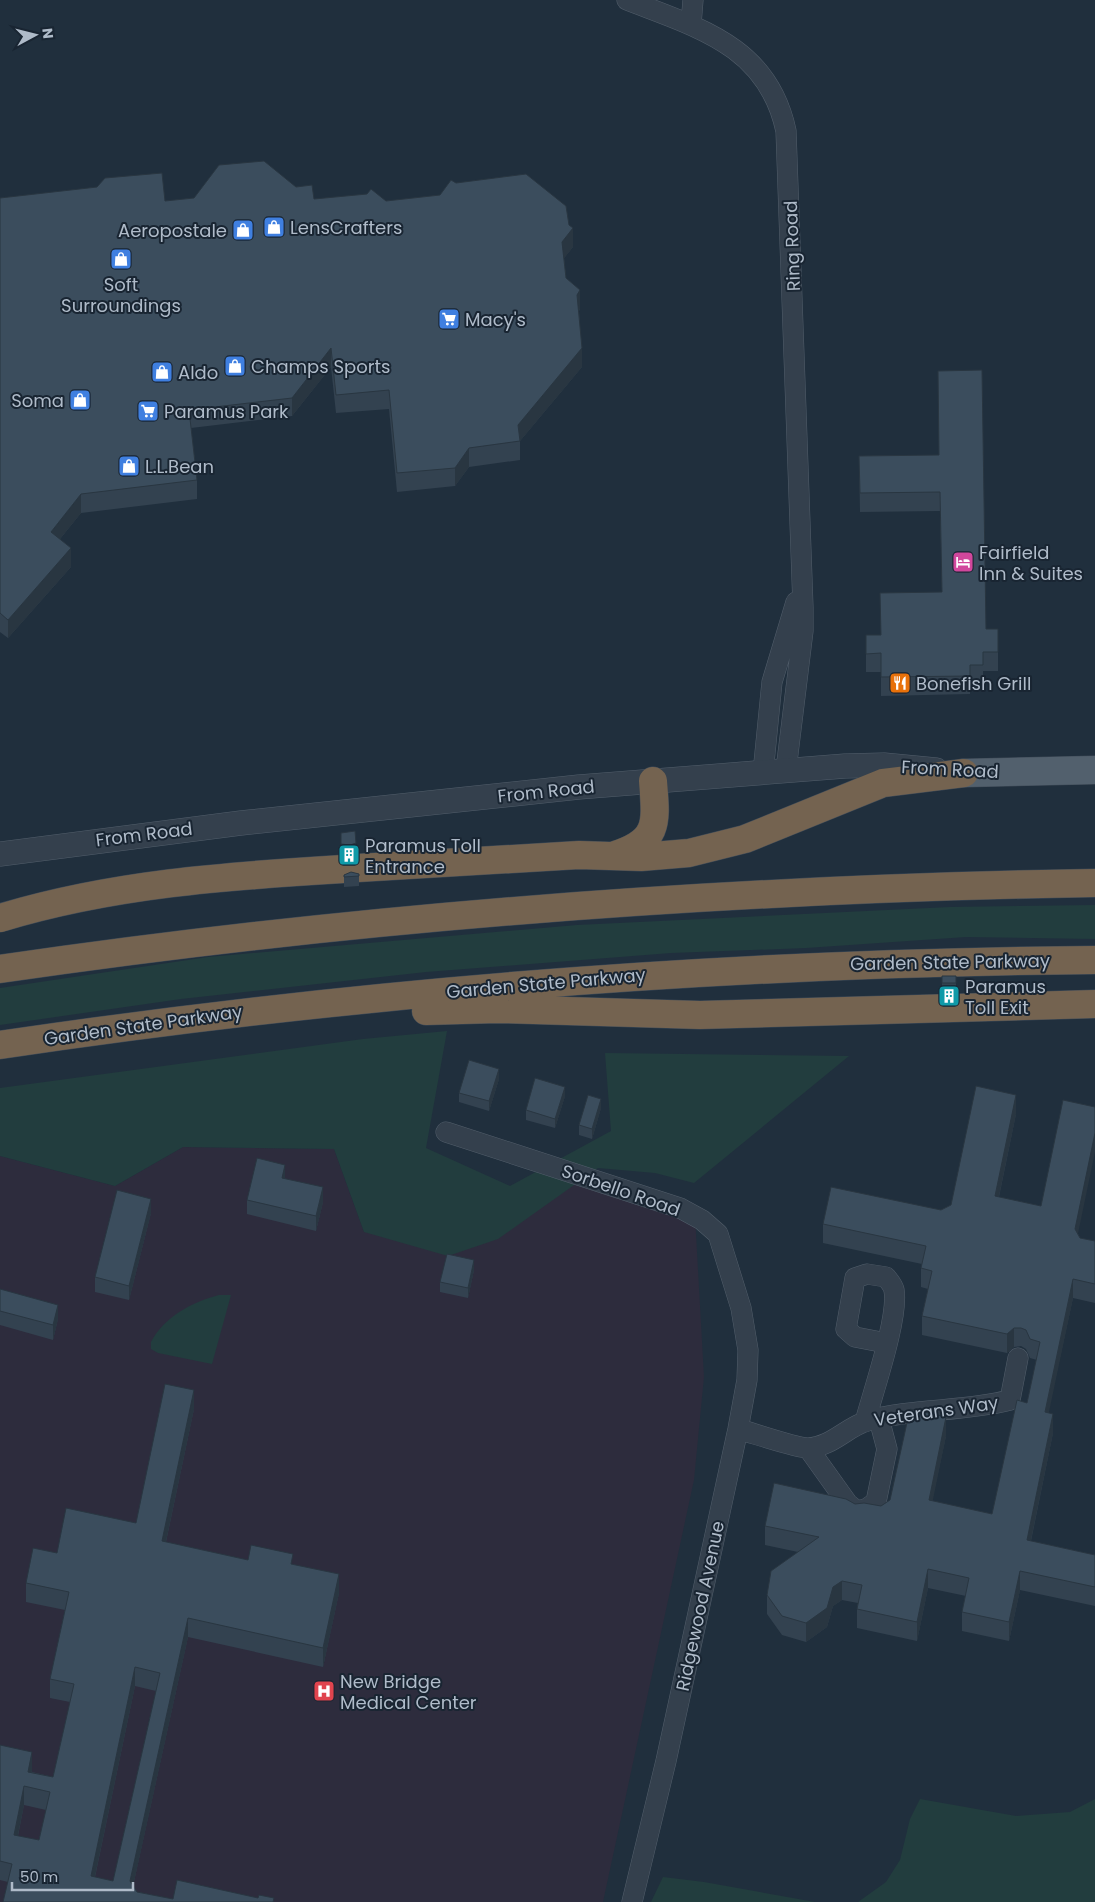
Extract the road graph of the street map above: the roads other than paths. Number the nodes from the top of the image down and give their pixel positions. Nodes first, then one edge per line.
1 (627, 0) edge
2 (693, 0) edge
3 (691, 25) junction
4 (801, 580) junction
5 (786, 770) junction
6 (1095, 770) edge
7 (763, 772) junction
8 (964, 773) junction
9 (653, 781) junction
10 (0, 854) edge
11 (614, 855) junction
12 (1095, 883) edge
13 (0, 918) edge
14 (1095, 960) edge
15 (0, 970) edge
16 (1095, 1004) edge
17 (180, 1020) junction
18 (0, 1045) edge
19 (446, 1132) dead end
20 (741, 1308) joint
21 (886, 1343) dead end
22 (1018, 1358) dead end
23 (872, 1420) junction
24 (738, 1429) junction
25 (808, 1448) junction
26 (632, 1902) edge

1 - 3 street, Ring Road
2 - 3 street
3 - 4 street, Ring Road
4 - 5 street, Ring Road
4 - 7 street
5 - 7 street, From Road
5 - 8 street, From Road
6 - 8 main road, From Road
7 - 9 street, From Road
8 - 11 highway
9 - 10 street, From Road
9 - 11 highway
11 - 13 highway
12 - 15 highway
14 - 17 highway, Garden State Parkway
16 - 17 highway
17 - 18 highway, Garden State Parkway
19 - 20 street, Sorbello Road
20 - 24 street, Ridgewood Avenue
21 - 23 street
22 - 23 street, Veterans Way
23 - 25 street, Veterans Way
23 - 25 street
24 - 25 street
24 - 26 street, Ridgewood Avenue

